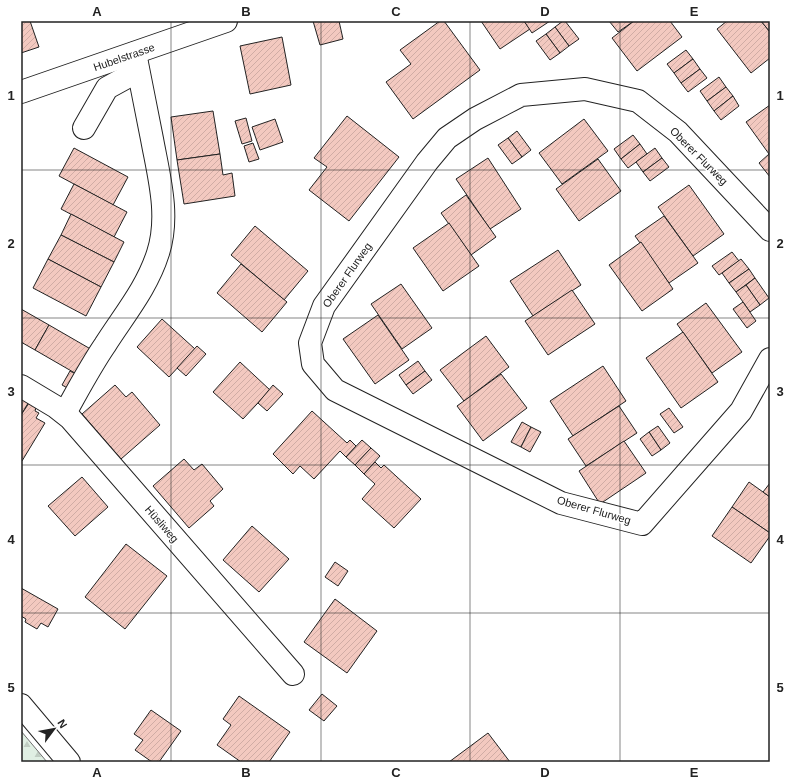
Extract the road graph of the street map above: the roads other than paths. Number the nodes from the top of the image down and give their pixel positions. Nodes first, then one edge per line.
1 (226, 21) edge
2 (137, 62) junction
3 (21, 92) edge
4 (84, 128) dead end
5 (770, 230) edge
6 (770, 359) edge
7 (21, 386) edge
8 (65, 413) junction
9 (293, 674) dead end
10 (21, 705) edge
11 (69, 762) edge

1 - 2 street, Hubelstrasse
2 - 3 street, Hubelstrasse
2 - 4 street
2 - 8 street
5 - 6 street, Oberer Flurweg
7 - 8 street, Hüsliweg
8 - 9 street, Hüsliweg
10 - 11 street

